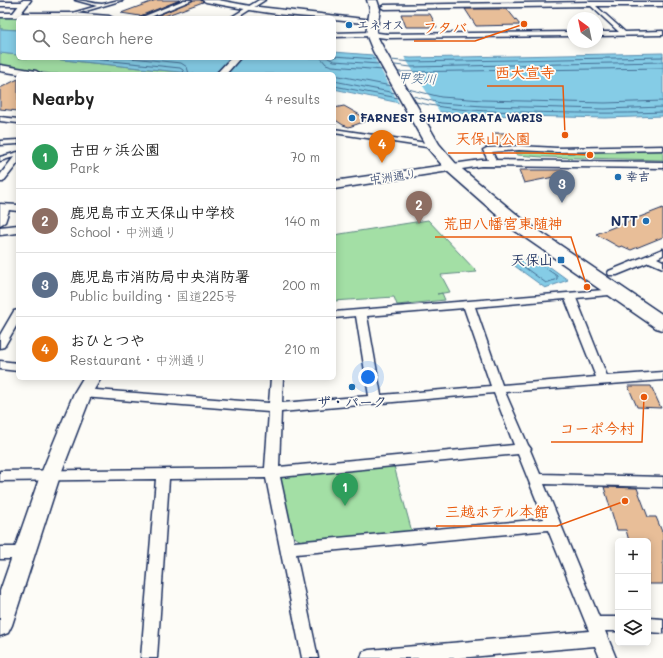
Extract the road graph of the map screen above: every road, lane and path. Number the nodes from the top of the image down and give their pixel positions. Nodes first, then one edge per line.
1 (78, 0) edge
2 (120, 0) edge
3 (189, 0) edge
4 (206, 0) edge
5 (262, 0) edge
6 (372, 0) edge
7 (587, 0) edge
8 (25, 2) edge
9 (0, 4) edge
10 (663, 4) edge
11 (593, 5) junction
12 (102, 6) junction
13 (250, 8) junction
14 (384, 11) edge
15 (15, 15) junction
16 (71, 15) junction
17 (0, 16) edge
18 (84, 16) edge
19 (148, 16) edge
20 (236, 16) edge
21 (320, 16) edge
22 (336, 18) edge
23 (373, 22) junction
24 (623, 33) junction
25 (663, 33) edge
26 (371, 34) junction
27 (567, 34) edge
28 (603, 34) edge
29 (336, 35) edge
30 (387, 47) junction
31 (234, 60) edge
32 (0, 68) edge
33 (24, 72) edge
34 (222, 72) edge
35 (405, 73) dead end
36 (0, 119) edge
37 (16, 121) edge
38 (336, 131) edge
39 (16, 142) edge
40 (0, 143) edge
41 (448, 144) dead end
42 (433, 146) junction
43 (663, 148) edge
44 (608, 150) junction
45 (16, 155) edge
46 (0, 159) edge
47 (16, 160) edge
48 (493, 162) junction
49 (613, 165) junction
50 (663, 165) edge
51 (458, 166) junction
52 (0, 180) edge
53 (336, 185) edge
54 (3, 208) edge
55 (16, 208) edge
56 (0, 222) edge
57 (16, 229) edge
58 (0, 231) edge
59 (663, 252) edge
60 (649, 258) junction
61 (663, 265) edge
62 (615, 283) junction
63 (569, 295) junction
64 (468, 303) junction
65 (663, 307) edge
66 (361, 314) junction
67 (336, 316) edge
68 (16, 317) edge
69 (663, 324) edge
70 (0, 345) edge
71 (0, 365) edge
72 (16, 367) edge
73 (663, 376) edge
74 (277, 380) edge
75 (603, 380) junction
76 (87, 385) edge
77 (498, 389) junction
78 (376, 399) junction
79 (277, 408) junction
80 (524, 449) junction
81 (272, 473) junction
82 (163, 474) junction
83 (0, 476) edge
84 (50, 476) junction
85 (534, 479) junction
86 (663, 482) edge
87 (553, 524) junction
88 (288, 549) junction
89 (0, 553) edge
90 (24, 553) junction
91 (0, 625) edge
92 (615, 625) edge
93 (651, 625) edge
94 (663, 626) edge
95 (597, 631) junction
96 (149, 658) edge
97 (310, 658) edge
98 (369, 658) edge
99 (608, 658) edge

1 - 12 street
2 - 12 street
3 - 19 street
4 - 13 street
5 - 13 street
6 - 23 highway
7 - 11 street
8 - 9 street
8 - 15 street
10 - 11 street
11 - 14 street
11 - 24 street
12 - 16 street
13 - 20 street
13 - 21 street
14 - 30 highway
15 - 16 street
15 - 17 street
16 - 18 street
22 - 23 street
23 - 26 highway
24 - 25 street
24 - 28 street
26 - 29 street
26 - 30 highway
26 - 30 street
27 - 30 street
30 - 35 highway
30 - 42 highway
31 - 34 street
32 - 33 street
36 - 37 street
38 - 42 street
39 - 40 street
41 - 51 highway
42 - 51 highway
43 - 44 street
44 - 48 street
44 - 49 street
45 - 46 street
47 - 52 street
48 - 49 street, 中洲通り
48 - 51 street, 中洲通り
49 - 50 street, 中洲通り
51 - 53 street, 中洲通り
51 - 62 highway
54 - 55 street
54 - 56 street
57 - 58 street
59 - 60 street
60 - 61 street
60 - 62 street
62 - 63 street
62 - 65 highway
62 - 69 highway
63 - 64 street
63 - 75 street
64 - 66 street
64 - 77 street
66 - 67 street
66 - 78 street
68 - 70 street
71 - 72 street
73 - 75 street
74 - 79 street
75 - 77 street
76 - 79 street
76 - 84 street
77 - 78 street
77 - 80 street
78 - 79 street
79 - 81 street
80 - 81 street
80 - 85 street
81 - 82 street
81 - 88 street
82 - 84 street
82 - 96 street
83 - 84 street
84 - 90 street
85 - 86 street
85 - 87 street
87 - 88 street
87 - 95 street
88 - 97 street
89 - 90 street
90 - 91 street
92 - 95 street
93 - 94 street
95 - 98 street
95 - 99 street

